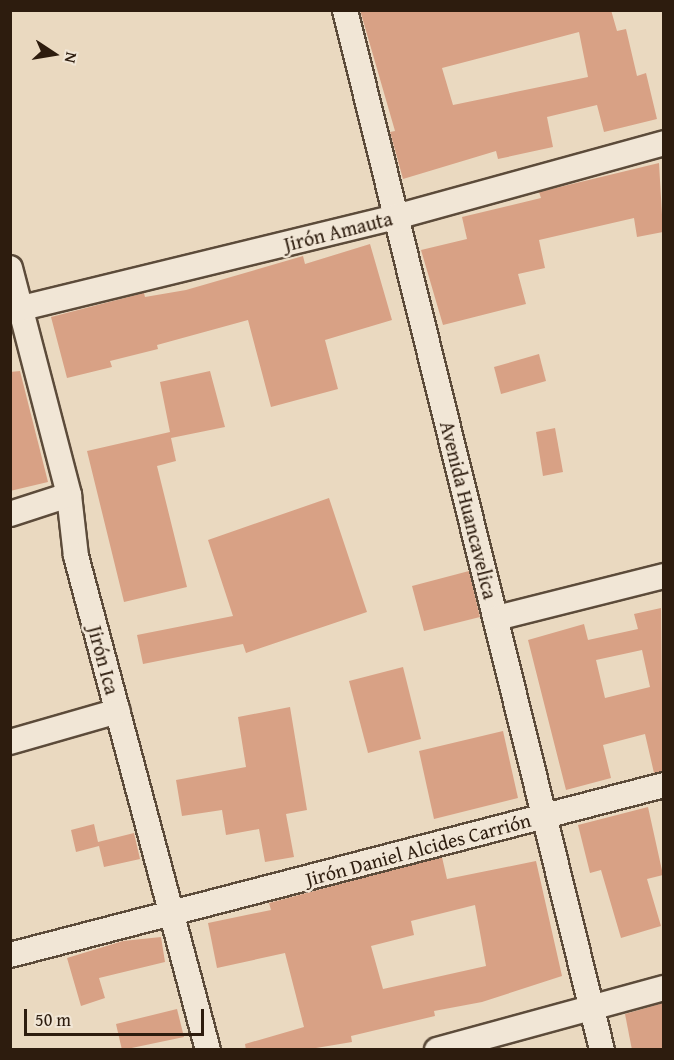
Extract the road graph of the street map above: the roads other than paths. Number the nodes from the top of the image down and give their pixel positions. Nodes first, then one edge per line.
1 (345, 10) edge
2 (663, 143) edge
3 (396, 217) junction
4 (10, 267) edge
5 (16, 309) edge
6 (69, 495) junction
7 (10, 514) edge
8 (663, 576) edge
9 (497, 618) junction
10 (118, 711) junction
11 (10, 742) edge
12 (663, 785) edge
13 (544, 815) junction
14 (172, 914) junction
15 (10, 955) edge
16 (663, 988) edge
17 (592, 1009) junction
18 (208, 1050) edge
19 (437, 1050) edge
20 (602, 1050) edge

1 - 3 street, Avenida Huancavelica
2 - 3 street, Jirón Amauta
3 - 5 street, Jirón Amauta
3 - 9 street, Avenida Huancavelica
4 - 5 street, Jirón Ica
5 - 6 street, Jirón Ica
6 - 7 street
6 - 10 street, Jirón Ica
8 - 9 street
9 - 13 street, Avenida Huancavelica
10 - 11 street
10 - 14 street, Jirón Ica
12 - 13 street, Jirón Daniel Alcides Carrión
13 - 14 street, Jirón Daniel Alcides Carrión
13 - 17 street, Avenida Huancavelica
14 - 15 street, Jirón Daniel Alcides Carrión
14 - 18 street, Jirón Ica
16 - 17 street
17 - 19 street
17 - 20 street, Avenida Huancavelica

